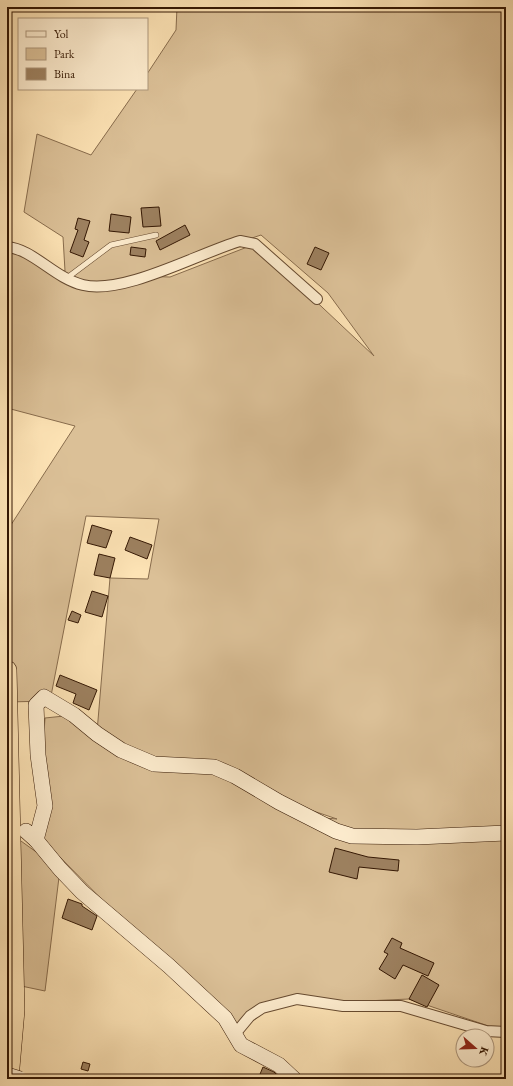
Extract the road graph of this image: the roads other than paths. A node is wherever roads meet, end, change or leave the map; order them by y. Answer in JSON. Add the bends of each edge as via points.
{"nodes":[{"id":1,"x":156,"y":235,"type":"dead end"},
{"id":2,"x":9,"y":247,"type":"edge"},
{"id":3,"x":66,"y":279,"type":"junction"},
{"id":4,"x":317,"y":299,"type":"dead end"},
{"id":5,"x":7,"y":670,"type":"edge"},
{"id":6,"x":506,"y":833,"type":"edge"},
{"id":7,"x":506,"y":1032,"type":"edge"},
{"id":8,"x":235,"y":1034,"type":"junction"},
{"id":9,"x":7,"y":1075,"type":"edge"},
{"id":10,"x":8,"y":1079,"type":"edge"},
{"id":11,"x":20,"y":1079,"type":"edge"},
{"id":12,"x":294,"y":1079,"type":"edge"}],
"edges":[{"from":1,"to":3,"type":"lane","via":[[111,244]]},
{"from":2,"to":3,"type":"street","via":[[24,252]]},
{"from":3,"to":4,"type":"street","via":[[83,285],[102,286],[127,282],[240,241],[255,244]]},
{"from":5,"to":10,"type":"highway","via":[[15,1010]]},
{"from":6,"to":8,"type":"street","via":[[418,837],[352,836],[336,831],[214,767],[154,764],[121,750],[74,715],[44,698],[36,705],[38,754],[45,806],[31,835],[82,892],[169,966],[225,1018]]},
{"from":7,"to":8,"type":"street","via":[[486,1031],[401,1006],[343,1006],[297,999],[262,1008],[250,1016]]},
{"from":8,"to":12,"type":"street","via":[[241,1045],[278,1066]]},
{"from":9,"to":11,"type":"street","bridge":true}]}
